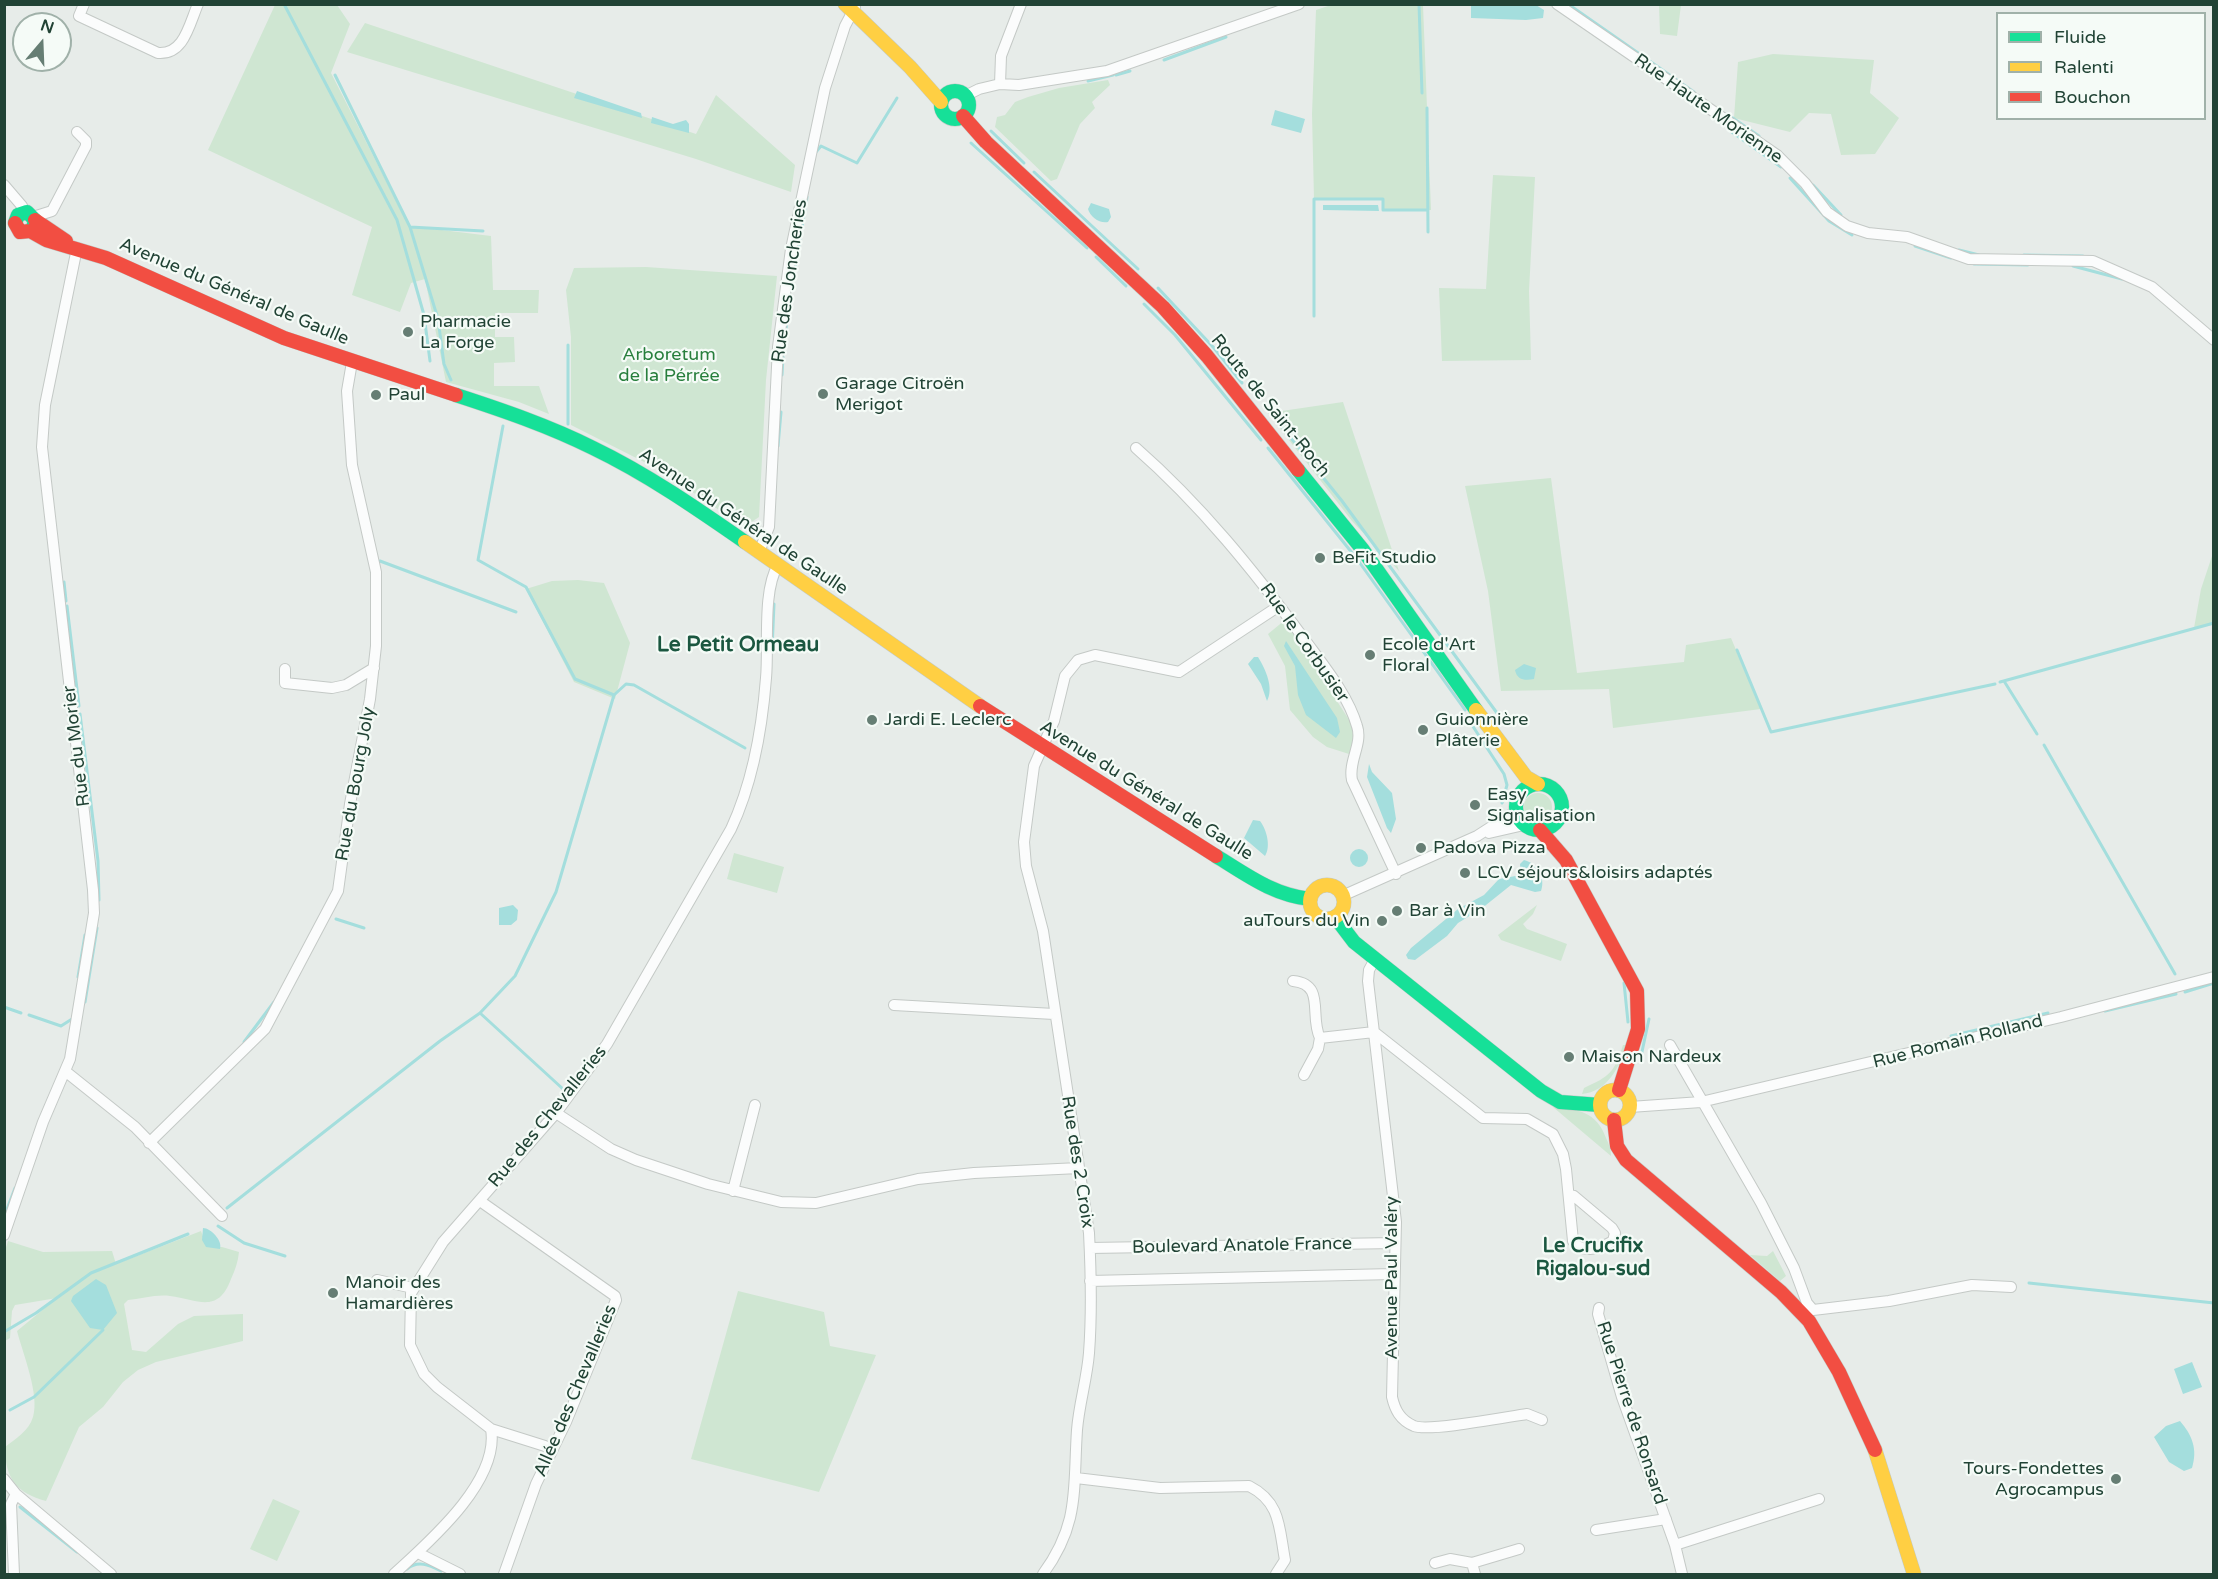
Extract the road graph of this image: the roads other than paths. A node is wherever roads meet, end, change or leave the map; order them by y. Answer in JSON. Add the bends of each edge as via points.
{"nodes":[{"id":1,"x":84,"y":4,"type":"edge"},
{"id":2,"x":198,"y":4,"type":"edge"},
{"id":3,"x":1021,"y":4,"type":"edge"},
{"id":4,"x":1299,"y":4,"type":"edge"},
{"id":5,"x":1557,"y":4,"type":"edge"},
{"id":6,"x":851,"y":9,"type":"edge"},
{"id":7,"x":1000,"y":84,"type":"junction"},
{"id":8,"x":965,"y":96,"type":"junction"},
{"id":9,"x":944,"y":97,"type":"junction"},
{"id":10,"x":963,"y":116,"type":"junction"},
{"id":11,"x":77,"y":132,"type":"dead end"},
{"id":12,"x":4,"y":184,"type":"edge"},
{"id":13,"x":24,"y":221,"type":"edge"},
{"id":14,"x":77,"y":248,"type":"junction"},
{"id":15,"x":2214,"y":340,"type":"edge"},
{"id":16,"x":352,"y":362,"type":"junction"},
{"id":17,"x":1136,"y":448,"type":"dead end"},
{"id":18,"x":759,"y":552,"type":"junction"},
{"id":19,"x":778,"y":565,"type":"junction"},
{"id":20,"x":1279,"y":606,"type":"junction"},
{"id":21,"x":374,"y":668,"type":"junction"},
{"id":22,"x":285,"y":669,"type":"dead end"},
{"id":23,"x":1041,"y":747,"type":"junction"},
{"id":24,"x":1508,"y":754,"type":"junction"},
{"id":25,"x":1538,"y":784,"type":"junction"},
{"id":26,"x":1521,"y":792,"type":"junction"},
{"id":27,"x":1516,"y":812,"type":"junction"},
{"id":28,"x":1559,"y":818,"type":"junction"},
{"id":29,"x":1524,"y":825,"type":"junction"},
{"id":30,"x":1540,"y":830,"type":"junction"},
{"id":31,"x":1477,"y":836,"type":"junction"},
{"id":32,"x":1566,"y":860,"type":"junction"},
{"id":33,"x":1396,"y":874,"type":"junction"},
{"id":34,"x":1342,"y":896,"type":"junction"},
{"id":35,"x":1310,"y":899,"type":"junction"},
{"id":36,"x":1335,"y":917,"type":"junction"},
{"id":37,"x":1375,"y":959,"type":"junction"},
{"id":38,"x":2214,"y":977,"type":"edge"},
{"id":39,"x":1293,"y":981,"type":"dead end"},
{"id":40,"x":894,"y":1005,"type":"dead end"},
{"id":41,"x":1054,"y":1014,"type":"junction"},
{"id":42,"x":1374,"y":1032,"type":"junction"},
{"id":43,"x":1320,"y":1038,"type":"junction"},
{"id":44,"x":1670,"y":1045,"type":"dead end"},
{"id":45,"x":65,"y":1071,"type":"junction"},
{"id":46,"x":1304,"y":1075,"type":"dead end"},
{"id":47,"x":1619,"y":1090,"type":"junction"},
{"id":48,"x":1701,"y":1102,"type":"junction"},
{"id":49,"x":755,"y":1105,"type":"dead end"},
{"id":50,"x":1600,"y":1105,"type":"junction"},
{"id":51,"x":1630,"y":1107,"type":"junction"},
{"id":52,"x":556,"y":1113,"type":"junction"},
{"id":53,"x":1614,"y":1120,"type":"junction"},
{"id":54,"x":149,"y":1143,"type":"junction"},
{"id":55,"x":1078,"y":1168,"type":"junction"},
{"id":56,"x":734,"y":1191,"type":"junction"},
{"id":57,"x":1569,"y":1195,"type":"junction"},
{"id":58,"x":480,"y":1201,"type":"junction"},
{"id":59,"x":222,"y":1216,"type":"dead end"},
{"id":60,"x":4,"y":1236,"type":"edge"},
{"id":61,"x":1395,"y":1243,"type":"junction"},
{"id":62,"x":1090,"y":1248,"type":"junction"},
{"id":63,"x":1393,"y":1274,"type":"junction"},
{"id":64,"x":377,"y":1280,"type":"dead end"},
{"id":65,"x":1090,"y":1281,"type":"junction"},
{"id":66,"x":2011,"y":1287,"type":"dead end"},
{"id":67,"x":413,"y":1288,"type":"junction"},
{"id":68,"x":1599,"y":1308,"type":"dead end"},
{"id":69,"x":1542,"y":1420,"type":"dead end"},
{"id":70,"x":491,"y":1429,"type":"junction"},
{"id":71,"x":545,"y":1446,"type":"dead end"},
{"id":72,"x":1076,"y":1478,"type":"junction"},
{"id":73,"x":4,"y":1479,"type":"edge"},
{"id":74,"x":1819,"y":1499,"type":"dead end"},
{"id":75,"x":10,"y":1504,"type":"edge"},
{"id":76,"x":1666,"y":1519,"type":"junction"},
{"id":77,"x":1596,"y":1530,"type":"dead end"},
{"id":78,"x":1675,"y":1545,"type":"junction"},
{"id":79,"x":1519,"y":1549,"type":"dead end"},
{"id":80,"x":417,"y":1553,"type":"junction"},
{"id":81,"x":1435,"y":1563,"type":"dead end"},
{"id":82,"x":1472,"y":1563,"type":"junction"},
{"id":83,"x":14,"y":1575,"type":"edge"},
{"id":84,"x":111,"y":1575,"type":"edge"},
{"id":85,"x":394,"y":1575,"type":"edge"},
{"id":86,"x":460,"y":1575,"type":"edge"},
{"id":87,"x":504,"y":1575,"type":"edge"},
{"id":88,"x":1043,"y":1575,"type":"edge"},
{"id":89,"x":1275,"y":1575,"type":"edge"},
{"id":90,"x":1475,"y":1575,"type":"edge"},
{"id":91,"x":1682,"y":1575,"type":"edge"},
{"id":92,"x":1914,"y":1575,"type":"edge"}],
"edges":[{"from":1,"to":2,"type":"street","via":[[79,16],[158,53],[168,54],[176,51]]},
{"from":3,"to":7,"type":"street","via":[[1001,56]]},
{"from":4,"to":7,"type":"street","via":[[1107,71],[1019,85]]},
{"from":5,"to":15,"type":"street","name":"Rue Haute Morienne","via":[[1777,155],[1827,212],[1847,226],[1868,233],[1907,237],[1969,259],[2093,261],[2152,287]]},
{"from":6,"to":9,"type":"street"},
{"from":6,"to":18,"type":"street","name":"Rue des Joncheries","via":[[825,88],[791,249],[778,347],[769,526]]},
{"from":7,"to":8,"type":"street"},
{"from":8,"to":9,"type":"street","via":[[957,91]]},
{"from":8,"to":10,"type":"street","via":[[969,104]]},
{"from":9,"to":10,"type":"street","via":[[942,111],[949,118]]},
{"from":10,"to":24,"type":"street","name":"Route de Saint-Roch","via":[[1163,307],[1208,356],[1363,550]]},
{"from":11,"to":13,"type":"street","via":[[87,146],[52,211]]},
{"from":12,"to":13,"type":"street","via":[[22,206]]},
{"from":13,"to":14,"type":"street","name":"Avenue du Général de Gaulle","via":[[46,240]]},
{"from":14,"to":16,"type":"street","name":"Avenue du Général de Gaulle","via":[[136,270],[284,338]]},
{"from":14,"to":45,"type":"street","name":"Rue du Morier","via":[[42,428],[43,466],[94,913]]},
{"from":16,"to":18,"type":"street","name":"Avenue du Général de Gaulle","via":[[511,413],[592,447],[668,489]]},
{"from":16,"to":21,"type":"street","name":"Rue du Bourg Joly","via":[[347,391],[352,465],[376,572]]},
{"from":17,"to":20,"type":"street","name":"Rue le Corbusier","via":[[1232,545]]},
{"from":18,"to":19,"type":"street","name":"Avenue du Général de Gaulle"},
{"from":19,"to":23,"type":"street","name":"Avenue du Général de Gaulle"},
{"from":19,"to":52,"type":"street","name":"Rue des Chevalleries","via":[[771,584],[766,679],[756,751],[737,816],[607,1044]]},
{"from":20,"to":23,"type":"street","name":"Rue des 2 Croix","via":[[1179,672],[1095,655],[1078,660],[1065,676],[1054,721]]},
{"from":20,"to":33,"type":"street","name":"Rue le Corbusier","via":[[1322,663],[1353,716],[1359,736],[1352,780]]},
{"from":21,"to":22,"type":"street","via":[[346,685],[332,688],[285,683]]},
{"from":21,"to":54,"type":"street","name":"Rue du Bourg Joly","via":[[335,898],[265,1029]]},
{"from":23,"to":35,"type":"street","name":"Avenue du Général de Gaulle","via":[[1270,890]]},
{"from":23,"to":41,"type":"street","name":"Rue des 2 Croix","via":[[1034,766],[1024,842],[1026,866],[1043,931]]},
{"from":24,"to":25,"type":"street","name":"Route de Saint-Roch","via":[[1526,777]]},
{"from":24,"to":26,"type":"street","name":"Route de Saint-Roch"},
{"from":25,"to":26,"type":"street"},
{"from":25,"to":28,"type":"street","via":[[1558,795]]},
{"from":26,"to":27,"type":"street"},
{"from":27,"to":29,"type":"street"},
{"from":27,"to":31,"type":"street"},
{"from":28,"to":30,"type":"street","via":[[1551,827]]},
{"from":28,"to":32,"type":"street"},
{"from":29,"to":30,"type":"street"},
{"from":29,"to":31,"type":"street"},
{"from":30,"to":32,"type":"street"},
{"from":31,"to":33,"type":"street"},
{"from":32,"to":47,"type":"street","via":[[1637,991],[1635,1040]]},
{"from":33,"to":34,"type":"street"},
{"from":34,"to":35,"type":"street","via":[[1327,885],[1318,888]]},
{"from":34,"to":36,"type":"street","via":[[1342,910]]},
{"from":35,"to":36,"type":"street","via":[[1319,918]]},
{"from":36,"to":37,"type":"street","via":[[1340,927]]},
{"from":37,"to":42,"type":"street","name":"Avenue Paul Valéry","via":[[1368,975]]},
{"from":37,"to":50,"type":"street","via":[[1549,1097],[1575,1105]]},
{"from":38,"to":48,"type":"street","name":"Rue Romain Rolland"},
{"from":39,"to":43,"type":"street","via":[[1305,983],[1311,989]]},
{"from":40,"to":41,"type":"street"},
{"from":41,"to":55,"type":"street","name":"Rue des 2 Croix"},
{"from":42,"to":43,"type":"street"},
{"from":42,"to":57,"type":"street","via":[[1483,1118],[1527,1119],[1553,1134],[1563,1154]]},
{"from":42,"to":61,"type":"street","name":"Avenue Paul Valéry","via":[[1396,1222]]},
{"from":43,"to":46,"type":"street"},
{"from":44,"to":48,"type":"street"},
{"from":45,"to":54,"type":"street","via":[[135,1127]]},
{"from":45,"to":60,"type":"street","name":"Rue du Morier"},
{"from":47,"to":50,"type":"street","via":[[1606,1093]]},
{"from":47,"to":51,"type":"street","via":[[1627,1095]]},
{"from":48,"to":51,"type":"street","name":"Rue Romain Rolland"},
{"from":48,"to":66,"type":"street","via":[[1761,1203],[1813,1310],[1972,1285]]},
{"from":49,"to":56,"type":"street"},
{"from":50,"to":53,"type":"street","via":[[1606,1117]]},
{"from":51,"to":53,"type":"street","via":[[1623,1118]]},
{"from":52,"to":56,"type":"street","via":[[636,1160]]},
{"from":52,"to":58,"type":"street","name":"Rue des Chevalleries"},
{"from":53,"to":92,"type":"street","via":[[1614,1135],[1626,1160],[1781,1292],[1809,1321],[1839,1372],[1879,1458]]},
{"from":54,"to":59,"type":"street"},
{"from":55,"to":56,"type":"street","via":[[918,1179],[816,1203],[781,1202]]},
{"from":55,"to":62,"type":"street","name":"Rue des 2 Croix"},
{"from":57,"to":57,"type":"street","via":[[1576,1246],[1586,1250],[1613,1241],[1612,1228]]},
{"from":58,"to":67,"type":"street","name":"Rue des Chevalleries","via":[[443,1242]]},
{"from":58,"to":87,"type":"street","name":"Allée des Chevalleries","via":[[616,1300],[536,1484]]},
{"from":61,"to":62,"type":"street","name":"Boulevard Anatole France"},
{"from":61,"to":63,"type":"street","name":"Avenue Paul Valéry"},
{"from":62,"to":65,"type":"street","name":"Rue des 2 Croix"},
{"from":63,"to":65,"type":"street","name":"Boulevard Anatole France"},
{"from":63,"to":69,"type":"street","name":"Avenue Paul Valéry","via":[[1392,1397],[1400,1416],[1415,1427],[1527,1414]]},
{"from":64,"to":67,"type":"street"},
{"from":65,"to":72,"type":"street","name":"Rue des 2 Croix","via":[[1089,1353],[1077,1430]]},
{"from":67,"to":70,"type":"street","name":"Rue des Chevalleries","via":[[409,1304],[410,1345],[424,1374]]},
{"from":68,"to":76,"type":"street","name":"Rue Pierre de Ronsard","via":[[1622,1397]]},
{"from":70,"to":71,"type":"street","name":"Rue des Chevalleries"},
{"from":70,"to":80,"type":"street","via":[[493,1439],[477,1483],[455,1514]]},
{"from":72,"to":88,"type":"street","name":"Rue des 2 Croix","via":[[1067,1532]]},
{"from":72,"to":89,"type":"street","via":[[1160,1488],[1249,1486],[1260,1491],[1274,1507],[1285,1560]]},
{"from":73,"to":75,"type":"street"},
{"from":74,"to":78,"type":"street"},
{"from":75,"to":83,"type":"street"},
{"from":75,"to":84,"type":"street"},
{"from":76,"to":77,"type":"street","name":"Rue Pierre de Ronsard"},
{"from":76,"to":78,"type":"street","name":"Rue Pierre de Ronsard"},
{"from":78,"to":91,"type":"street","name":"Rue Pierre de Ronsard"},
{"from":79,"to":82,"type":"street"},
{"from":80,"to":85,"type":"street"},
{"from":80,"to":86,"type":"street"},
{"from":81,"to":82,"type":"street","via":[[1449,1559]]},
{"from":82,"to":90,"type":"street"}]}
